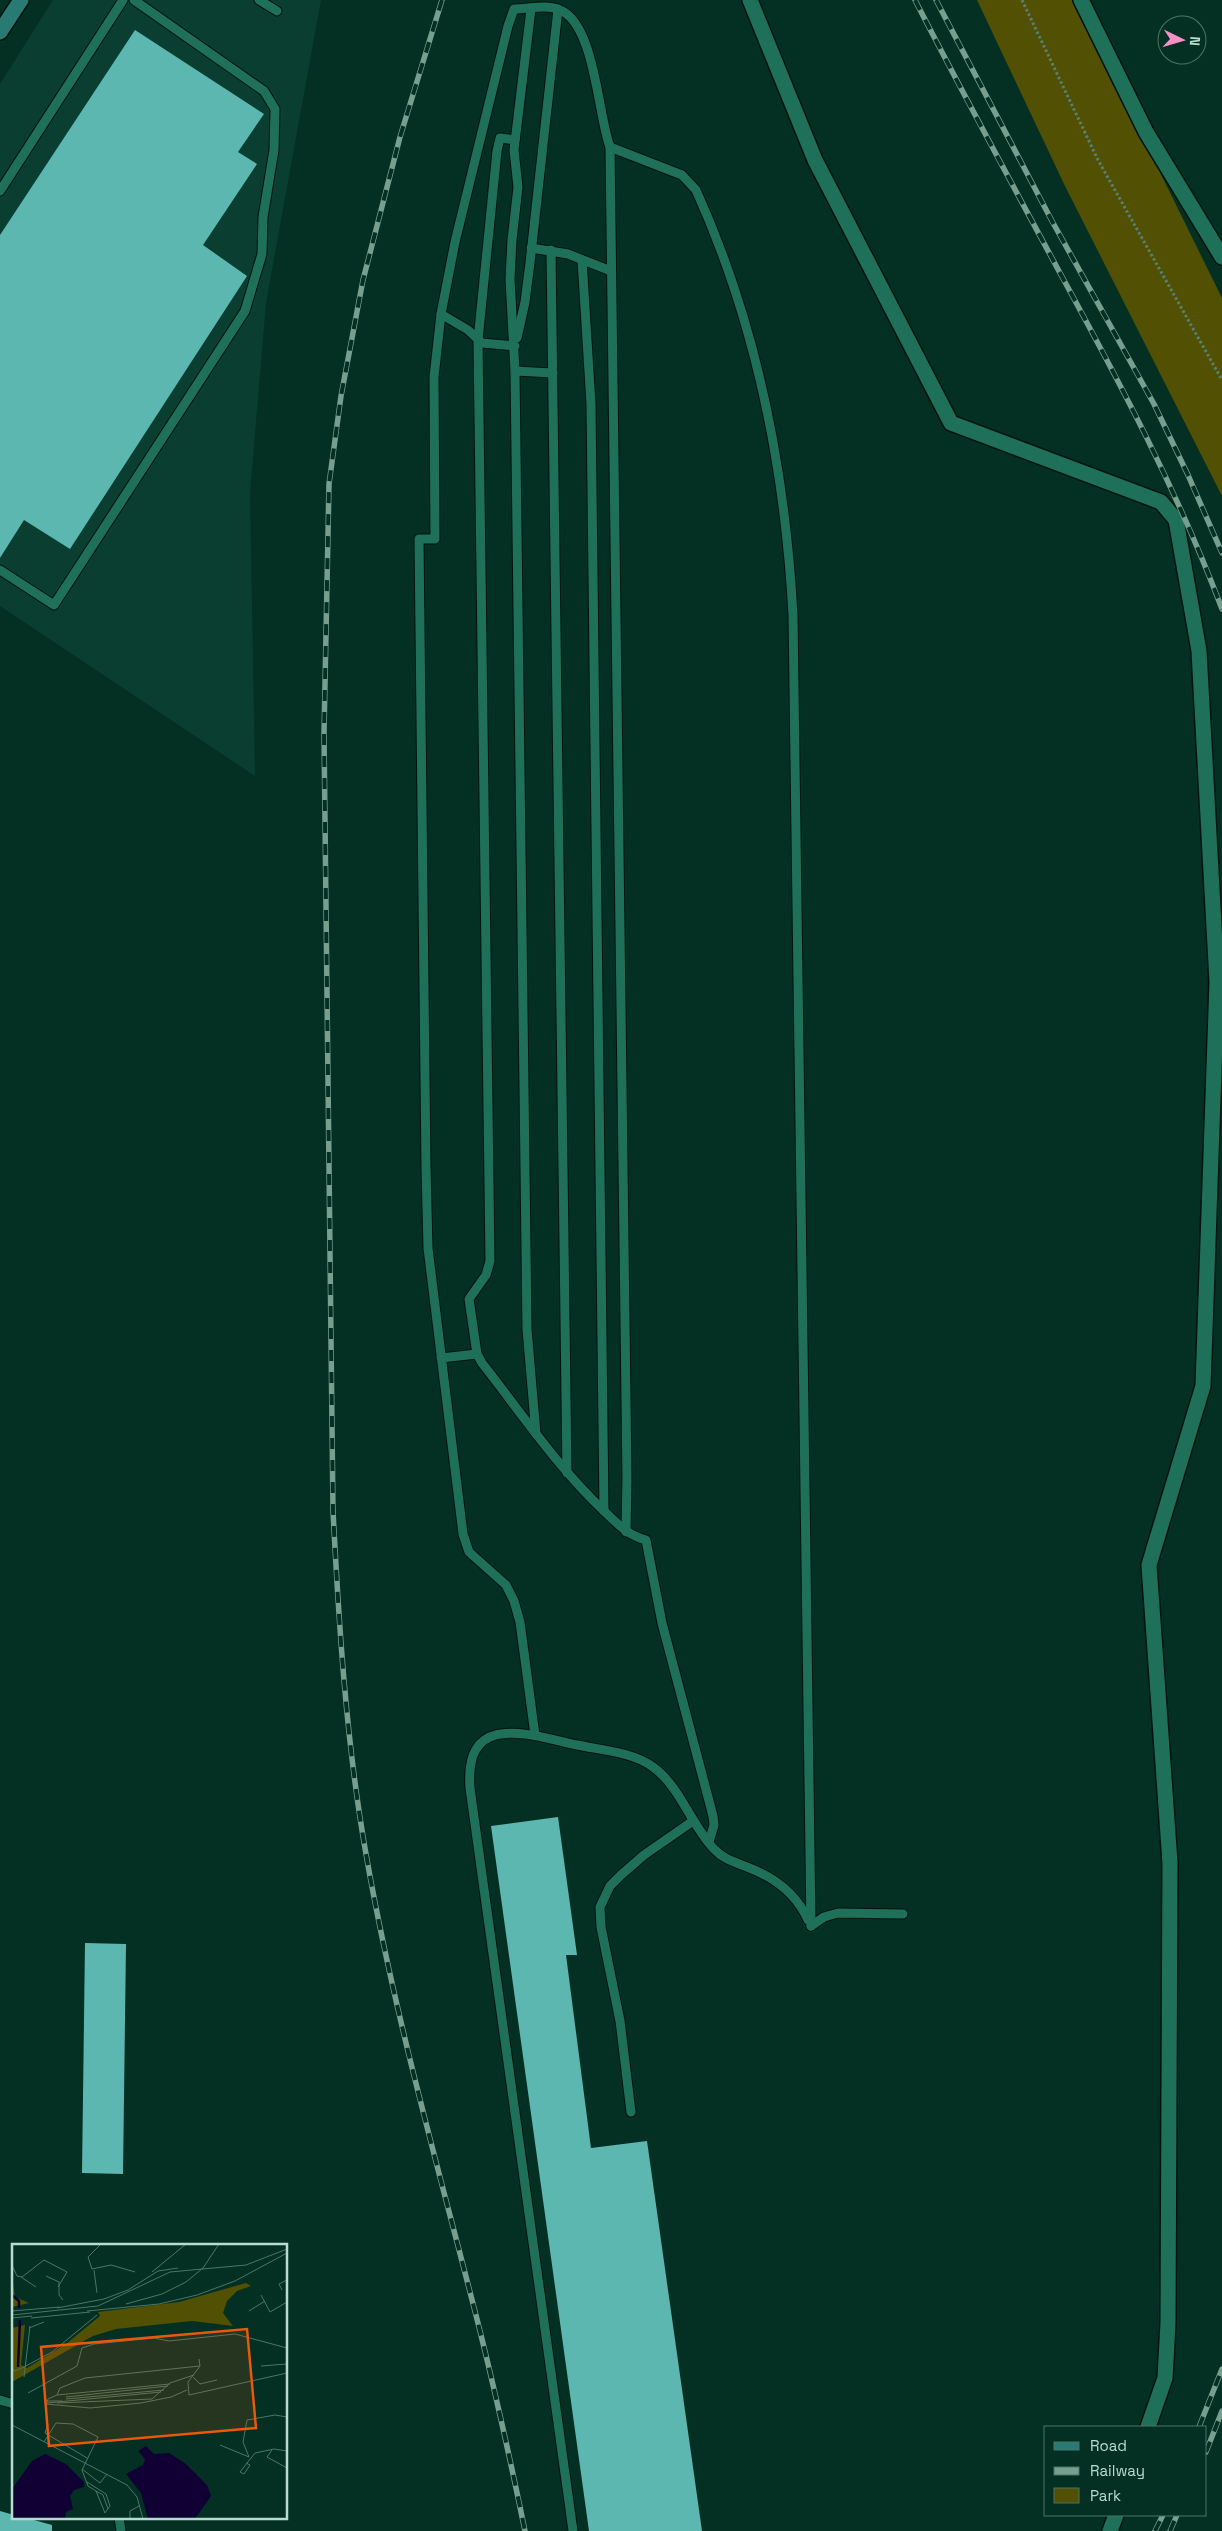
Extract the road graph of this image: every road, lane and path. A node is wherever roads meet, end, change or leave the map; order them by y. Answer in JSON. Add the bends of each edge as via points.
{"nodes":[{"id":1,"x":21,"y":0,"type":"edge"},
{"id":2,"x":123,"y":0,"type":"edge"},
{"id":3,"x":134,"y":0,"type":"edge"},
{"id":4,"x":258,"y":0,"type":"edge"},
{"id":5,"x":750,"y":0,"type":"edge"},
{"id":6,"x":1022,"y":0,"type":"edge"},
{"id":7,"x":1081,"y":0,"type":"edge"},
{"id":8,"x":531,"y":9,"type":"junction"},
{"id":9,"x":558,"y":9,"type":"junction"},
{"id":10,"x":277,"y":12,"type":"dead end"},
{"id":11,"x":0,"y":32,"type":"edge"},
{"id":12,"x":515,"y":140,"type":"junction"},
{"id":13,"x":610,"y":147,"type":"junction"},
{"id":14,"x":0,"y":191,"type":"edge"},
{"id":15,"x":531,"y":248,"type":"junction"},
{"id":16,"x":552,"y":250,"type":"junction"},
{"id":17,"x":1222,"y":257,"type":"edge"},
{"id":18,"x":582,"y":260,"type":"junction"},
{"id":19,"x":612,"y":271,"type":"junction"},
{"id":20,"x":441,"y":314,"type":"junction"},
{"id":21,"x":478,"y":340,"type":"junction"},
{"id":22,"x":515,"y":346,"type":"junction"},
{"id":23,"x":515,"y":371,"type":"junction"},
{"id":24,"x":553,"y":373,"type":"junction"},
{"id":25,"x":1222,"y":380,"type":"edge"},
{"id":26,"x":0,"y":570,"type":"edge"},
{"id":27,"x":477,"y":1354,"type":"junction"},
{"id":28,"x":441,"y":1358,"type":"junction"},
{"id":29,"x":537,"y":1437,"type":"junction"},
{"id":30,"x":567,"y":1473,"type":"junction"},
{"id":31,"x":604,"y":1511,"type":"junction"},
{"id":32,"x":626,"y":1532,"type":"junction"},
{"id":33,"x":535,"y":1735,"type":"junction"},
{"id":34,"x":693,"y":1820,"type":"junction"},
{"id":35,"x":709,"y":1842,"type":"junction"},
{"id":36,"x":903,"y":1914,"type":"dead end"},
{"id":37,"x":811,"y":1926,"type":"junction"},
{"id":38,"x":632,"y":2112,"type":"dead end"},
{"id":39,"x":1148,"y":2426,"type":"edge"},
{"id":40,"x":1116,"y":2516,"type":"edge"},
{"id":41,"x":119,"y":2518,"type":"edge"},
{"id":42,"x":121,"y":2531,"type":"edge"},
{"id":43,"x":574,"y":2531,"type":"edge"},
{"id":44,"x":1110,"y":2531,"type":"edge"}],
"edges":[{"from":1,"to":11,"type":"main road"},
{"from":2,"to":14,"type":"lane"},
{"from":3,"to":26,"type":"lane","via":[[264,92],[275,109],[274,150],[263,217],[262,254],[245,311],[54,606]]},
{"from":4,"to":10,"type":"lane"},
{"from":5,"to":39,"type":"street","via":[[815,160],[951,423],[1161,502],[1176,520],[1199,651],[1217,982],[1203,1386],[1149,1565],[1170,1872],[1168,2323],[1165,2378]]},
{"from":6,"to":25,"type":"path","via":[[1098,160]]},
{"from":7,"to":17,"type":"street","via":[[1146,132]]},
{"from":8,"to":9,"type":"lane"},
{"from":8,"to":12,"type":"lane"},
{"from":8,"to":20,"type":"lane","via":[[514,9],[508,26]]},
{"from":9,"to":13,"type":"lane","via":[[580,31],[589,53]]},
{"from":9,"to":15,"type":"lane"},
{"from":12,"to":21,"type":"lane","via":[[500,138],[497,151]]},
{"from":12,"to":22,"type":"lane","via":[[518,187],[510,278]]},
{"from":13,"to":19,"type":"lane"},
{"from":13,"to":37,"type":"lane","via":[[682,175],[696,190],[752,342],[769,413],[785,512],[793,615]]},
{"from":15,"to":16,"type":"lane"},
{"from":15,"to":22,"type":"lane","via":[[525,302]]},
{"from":16,"to":18,"type":"lane"},
{"from":16,"to":24,"type":"lane"},
{"from":18,"to":19,"type":"lane"},
{"from":18,"to":31,"type":"lane","via":[[591,404]]},
{"from":19,"to":32,"type":"lane"},
{"from":20,"to":21,"type":"lane"},
{"from":20,"to":28,"type":"lane","via":[[434,377],[435,539],[419,539],[426,1210]]},
{"from":21,"to":22,"type":"lane","via":[[488,345]]},
{"from":21,"to":27,"type":"lane","via":[[490,1261],[486,1275],[470,1299]]},
{"from":22,"to":23,"type":"lane"},
{"from":23,"to":24,"type":"lane"},
{"from":23,"to":29,"type":"lane","via":[[527,1329]]},
{"from":24,"to":30,"type":"lane"},
{"from":27,"to":28,"type":"lane"},
{"from":27,"to":29,"type":"lane"},
{"from":28,"to":33,"type":"lane","via":[[466,1544],[475,1559],[506,1585],[514,1601],[520,1622]]},
{"from":29,"to":30,"type":"lane"},
{"from":30,"to":31,"type":"lane"},
{"from":31,"to":32,"type":"lane"},
{"from":32,"to":35,"type":"lane","via":[[646,1540],[662,1623],[713,1816]]},
{"from":33,"to":34,"type":"lane","via":[[646,1763],[663,1777]]},
{"from":33,"to":43,"type":"lane","via":[[506,1732],[486,1739],[474,1753],[469,1779]]},
{"from":34,"to":35,"type":"lane"},
{"from":34,"to":38,"type":"lane","via":[[621,1875],[610,1886],[600,1907]]},
{"from":35,"to":37,"type":"lane","via":[[725,1858],[782,1886],[796,1898]]},
{"from":36,"to":37,"type":"lane","via":[[838,1913]]},
{"from":40,"to":44,"type":"street"},
{"from":41,"to":42,"type":"lane"}]}
